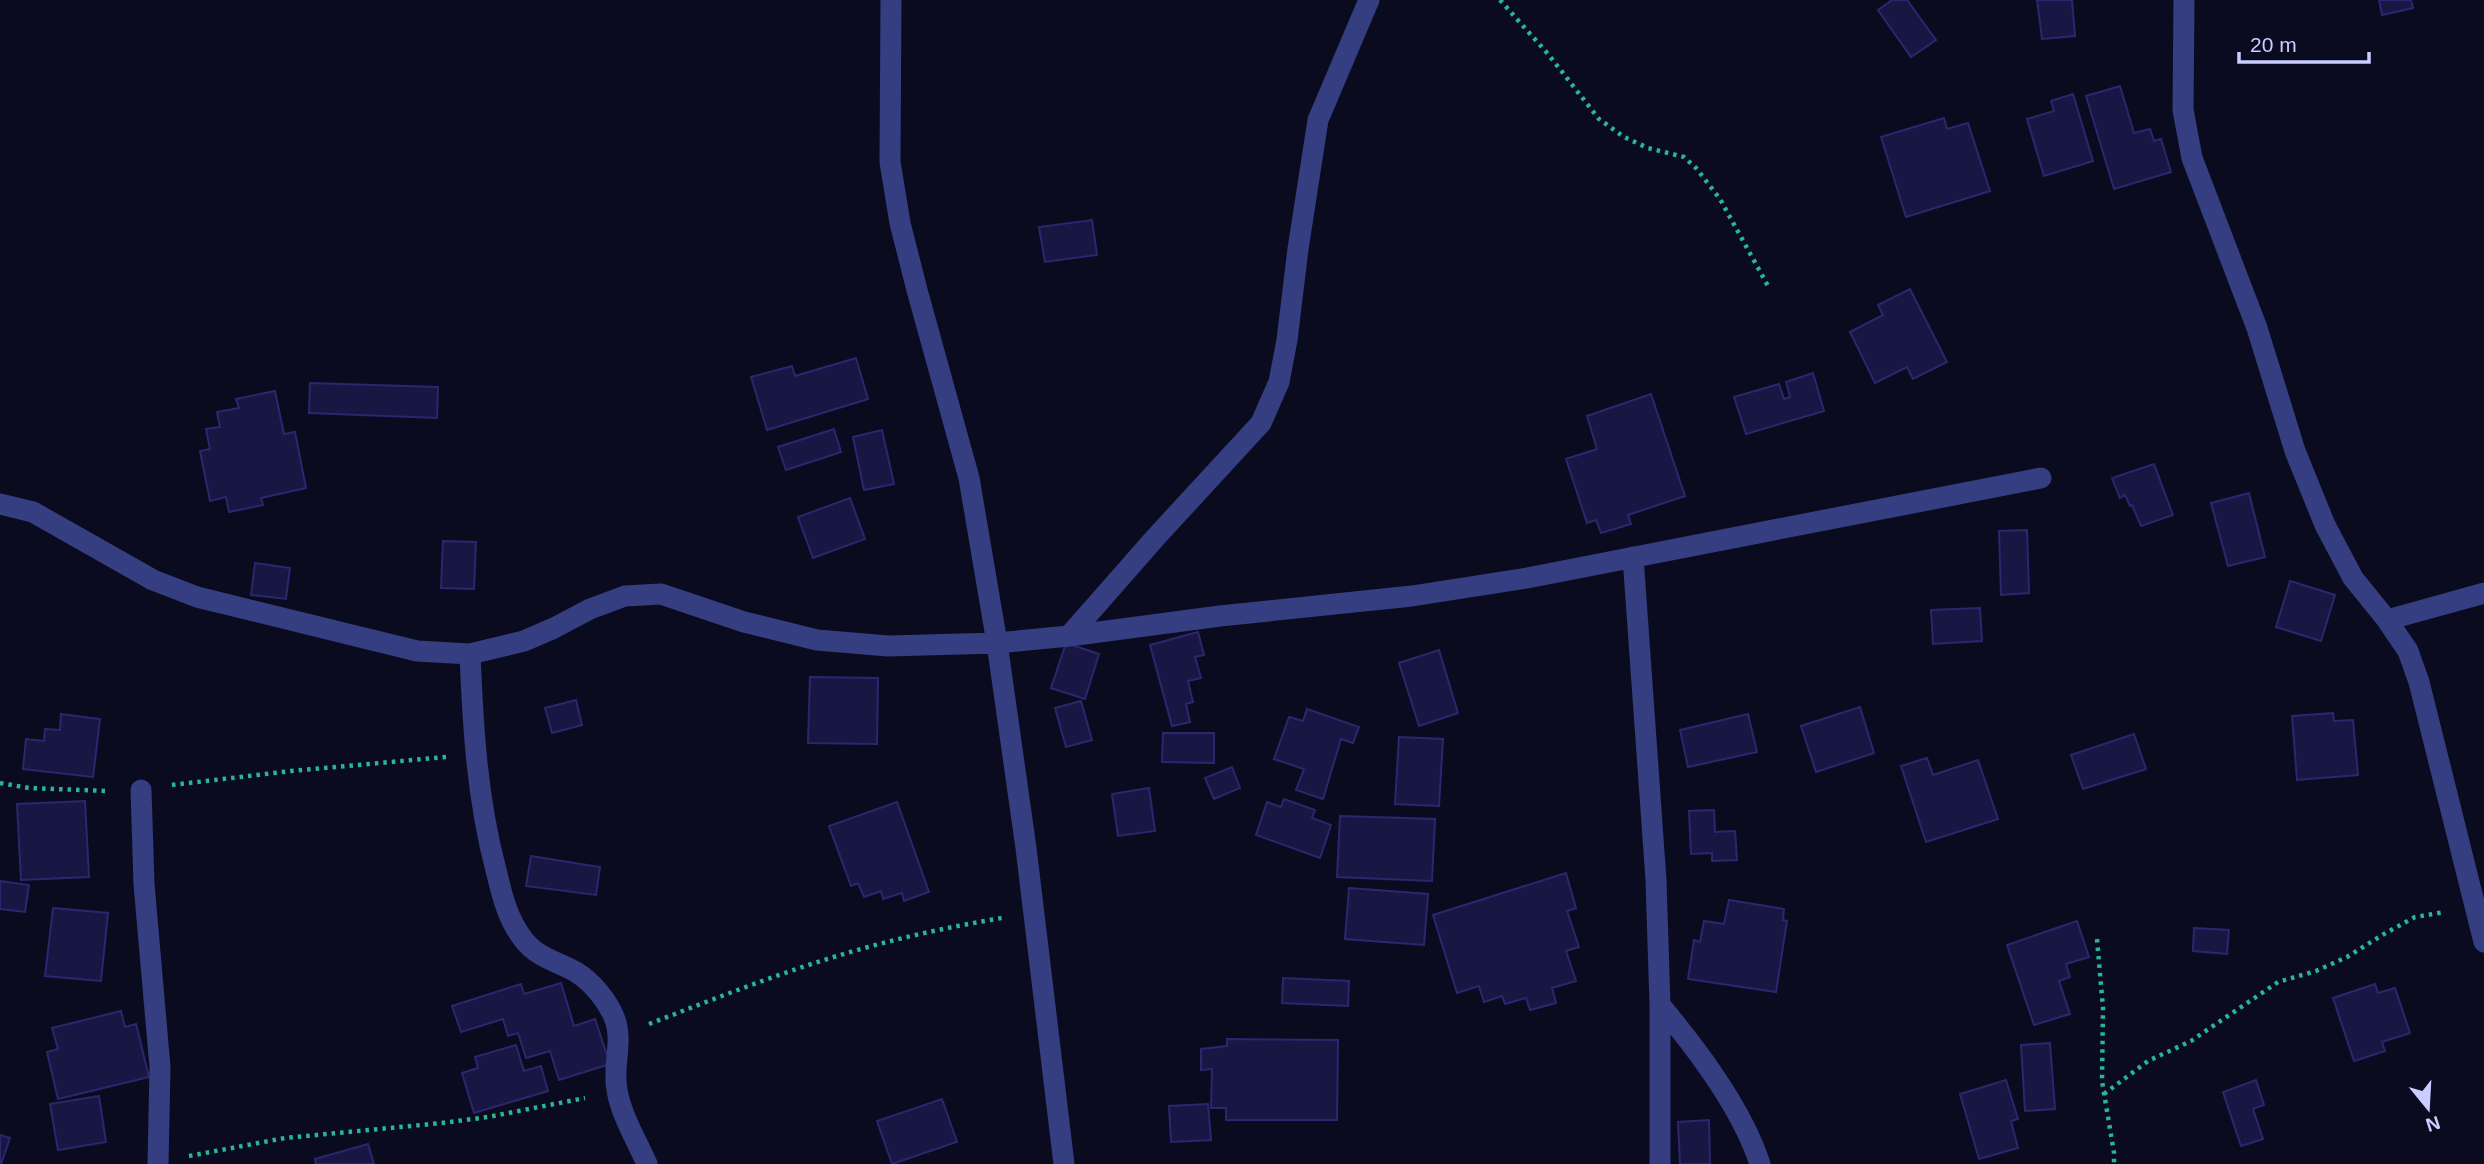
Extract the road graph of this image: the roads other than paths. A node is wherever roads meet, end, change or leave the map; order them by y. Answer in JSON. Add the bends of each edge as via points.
{"nodes":[{"id":1,"x":891,"y":0,"type":"edge"},
{"id":2,"x":1369,"y":0,"type":"edge"},
{"id":3,"x":2184,"y":0,"type":"edge"},
{"id":4,"x":2041,"y":478,"type":"dead end"},
{"id":5,"x":0,"y":503,"type":"edge"},
{"id":6,"x":1633,"y":557,"type":"junction"},
{"id":7,"x":2484,"y":593,"type":"edge"},
{"id":8,"x":2387,"y":620,"type":"junction"},
{"id":9,"x":1069,"y":636,"type":"junction"},
{"id":10,"x":997,"y":643,"type":"junction"},
{"id":11,"x":470,"y":654,"type":"junction"},
{"id":12,"x":141,"y":790,"type":"road end"},
{"id":13,"x":2484,"y":942,"type":"edge"},
{"id":14,"x":1660,"y":1005,"type":"junction"},
{"id":15,"x":158,"y":1163,"type":"edge"},
{"id":16,"x":647,"y":1164,"type":"edge"},
{"id":17,"x":1064,"y":1164,"type":"edge"},
{"id":18,"x":1660,"y":1164,"type":"edge"},
{"id":19,"x":1760,"y":1164,"type":"edge"}],
"edges":[{"from":1,"to":10,"type":"street","via":[[890,162],[900,223],[969,478]]},
{"from":2,"to":9,"type":"street","via":[[1318,120],[1287,340],[1279,382],[1261,423]]},
{"from":3,"to":8,"type":"street","via":[[2183,110],[2192,158],[2325,525],[2354,578]]},
{"from":4,"to":6,"type":"street"},
{"from":5,"to":11,"type":"street","via":[[33,512],[153,580],[197,597],[417,651]]},
{"from":6,"to":9,"type":"street","via":[[1412,596]]},
{"from":6,"to":14,"type":"street","via":[[1656,880]]},
{"from":7,"to":8,"type":"street"},
{"from":8,"to":13,"type":"street","via":[[2408,651],[2419,682]]},
{"from":9,"to":10,"type":"street"},
{"from":10,"to":11,"type":"street","via":[[888,646],[817,640],[661,594],[625,596],[524,641]]},
{"from":10,"to":17,"type":"street"},
{"from":11,"to":16,"type":"street","via":[[474,754],[507,912],[524,940],[544,958],[577,973],[600,993],[614,1017],[619,1036],[617,1092]]},
{"from":12,"to":15,"type":"street","via":[[160,1067]]},
{"from":14,"to":18,"type":"street"},
{"from":14,"to":19,"type":"street","via":[[1729,1100]]}]}
